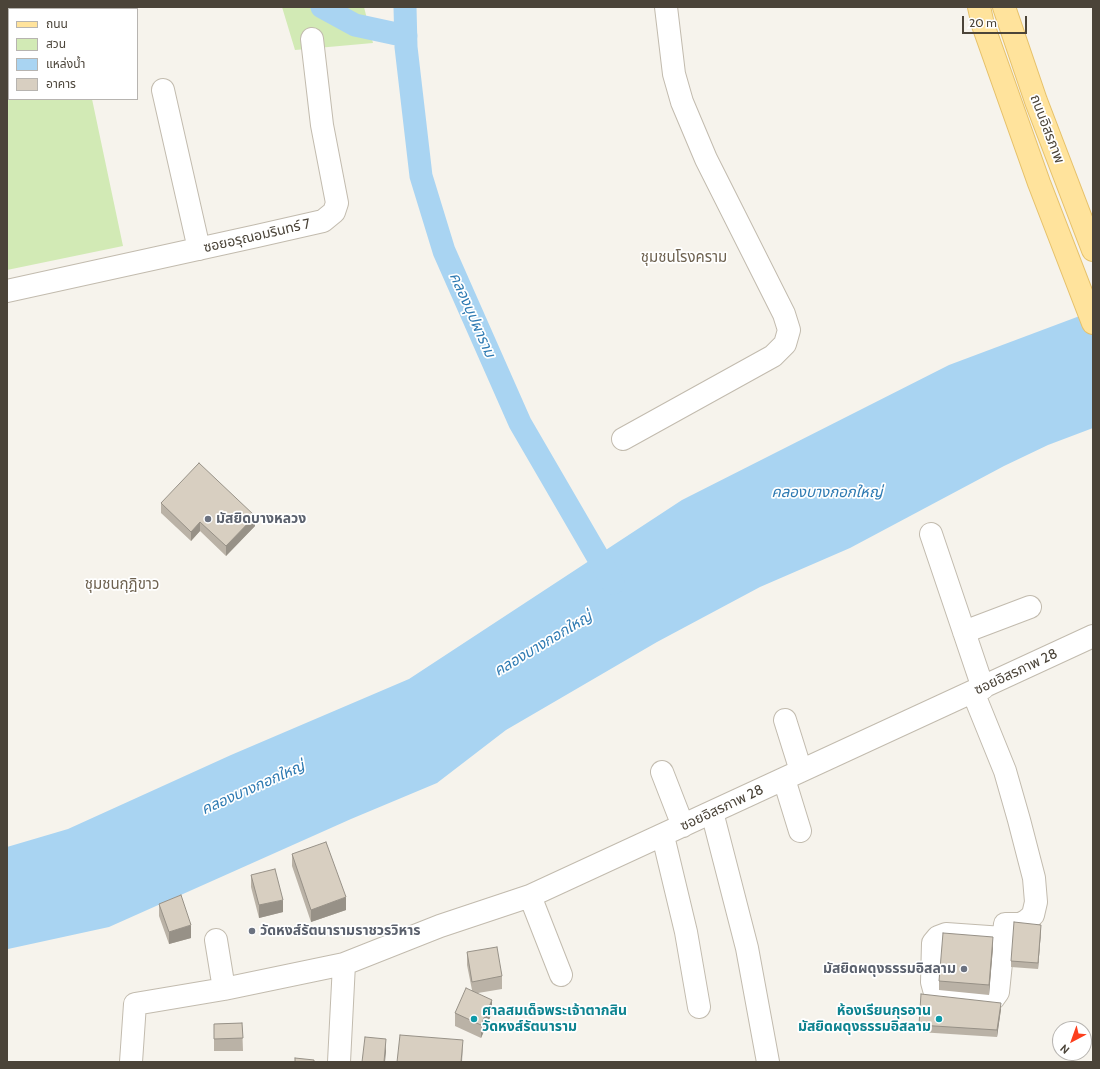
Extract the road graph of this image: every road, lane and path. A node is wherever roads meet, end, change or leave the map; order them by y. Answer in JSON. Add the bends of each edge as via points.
{"nodes":[{"id":1,"x":666,"y":7,"type":"edge"},
{"id":2,"x":979,"y":7,"type":"edge"},
{"id":3,"x":1004,"y":7,"type":"edge"},
{"id":4,"x":312,"y":39,"type":"dead end"},
{"id":5,"x":163,"y":90,"type":"dead end"},
{"id":6,"x":199,"y":249,"type":"junction"},
{"id":7,"x":1093,"y":250,"type":"edge"},
{"id":8,"x":7,"y":290,"type":"edge"},
{"id":9,"x":1093,"y":323,"type":"edge"},
{"id":10,"x":623,"y":439,"type":"dead end"},
{"id":11,"x":931,"y":534,"type":"dead end"},
{"id":12,"x":1030,"y":607,"type":"dead end"},
{"id":13,"x":964,"y":632,"type":"junction"},
{"id":14,"x":1093,"y":636,"type":"edge"},
{"id":15,"x":978,"y":690,"type":"junction"},
{"id":16,"x":784,"y":720,"type":"dead end"},
{"id":17,"x":662,"y":772,"type":"dead end"},
{"id":18,"x":793,"y":775,"type":"junction"},
{"id":19,"x":712,"y":812,"type":"junction"},
{"id":20,"x":683,"y":826,"type":"junction"},
{"id":21,"x":800,"y":831,"type":"dead end"},
{"id":22,"x":662,"y":836,"type":"junction"},
{"id":23,"x":530,"y":896,"type":"junction"},
{"id":24,"x":1003,"y":938,"type":"dead end"},
{"id":25,"x":216,"y":940,"type":"dead end"},
{"id":26,"x":344,"y":964,"type":"junction"},
{"id":27,"x":561,"y":975,"type":"dead end"},
{"id":28,"x":224,"y":989,"type":"junction"},
{"id":29,"x":699,"y":1007,"type":"dead end"},
{"id":30,"x":131,"y":1062,"type":"edge"},
{"id":31,"x":339,"y":1062,"type":"edge"},
{"id":32,"x":768,"y":1062,"type":"edge"}],
"edges":[{"from":1,"to":10,"type":"street","via":[[674,74],[682,102],[706,159],[784,314],[789,330],[785,344],[773,356]]},
{"from":2,"to":9,"type":"main road","via":[[983,26],[1039,183]]},
{"from":3,"to":7,"type":"main road","name":"ถนนอิสรภาพ","via":[[1036,101]]},
{"from":4,"to":6,"type":"street","name":"ซอยอรุณอมรินทร์ 7","via":[[322,125],[336,203],[334,212],[323,220]]},
{"from":5,"to":6,"type":"street"},
{"from":6,"to":8,"type":"street","name":"ซอยอรุณอมรินทร์ 7"},
{"from":11,"to":13,"type":"street"},
{"from":12,"to":13,"type":"street"},
{"from":13,"to":15,"type":"street"},
{"from":14,"to":15,"type":"street","name":"ซอยอิสรภาพ 28"},
{"from":15,"to":18,"type":"street","name":"ซอยอิสรภาพ 28"},
{"from":15,"to":24,"type":"street","via":[[1005,771],[1034,878],[1036,902],[1033,915],[1020,924],[1005,924]]},
{"from":16,"to":18,"type":"street"},
{"from":17,"to":20,"type":"street"},
{"from":18,"to":19,"type":"street","name":"ซอยอิสรภาพ 28"},
{"from":18,"to":21,"type":"street"},
{"from":19,"to":20,"type":"street","name":"ซอยอิสรภาพ 28"},
{"from":19,"to":32,"type":"street","via":[[747,948]]},
{"from":20,"to":22,"type":"street","name":"ซอยอิสรภาพ 28"},
{"from":22,"to":23,"type":"street","name":"ซอยอิสรภาพ 28"},
{"from":22,"to":29,"type":"street","via":[[686,932]]},
{"from":23,"to":26,"type":"street","name":"ซอยอิสรภาพ 28","via":[[440,926]]},
{"from":23,"to":27,"type":"street"},
{"from":25,"to":28,"type":"street"},
{"from":26,"to":28,"type":"street","name":"ซอยอิสรภาพ 28"},
{"from":26,"to":31,"type":"street"},
{"from":28,"to":30,"type":"street","name":"ซอยอิสรภาพ 28","via":[[134,1004]]}]}
